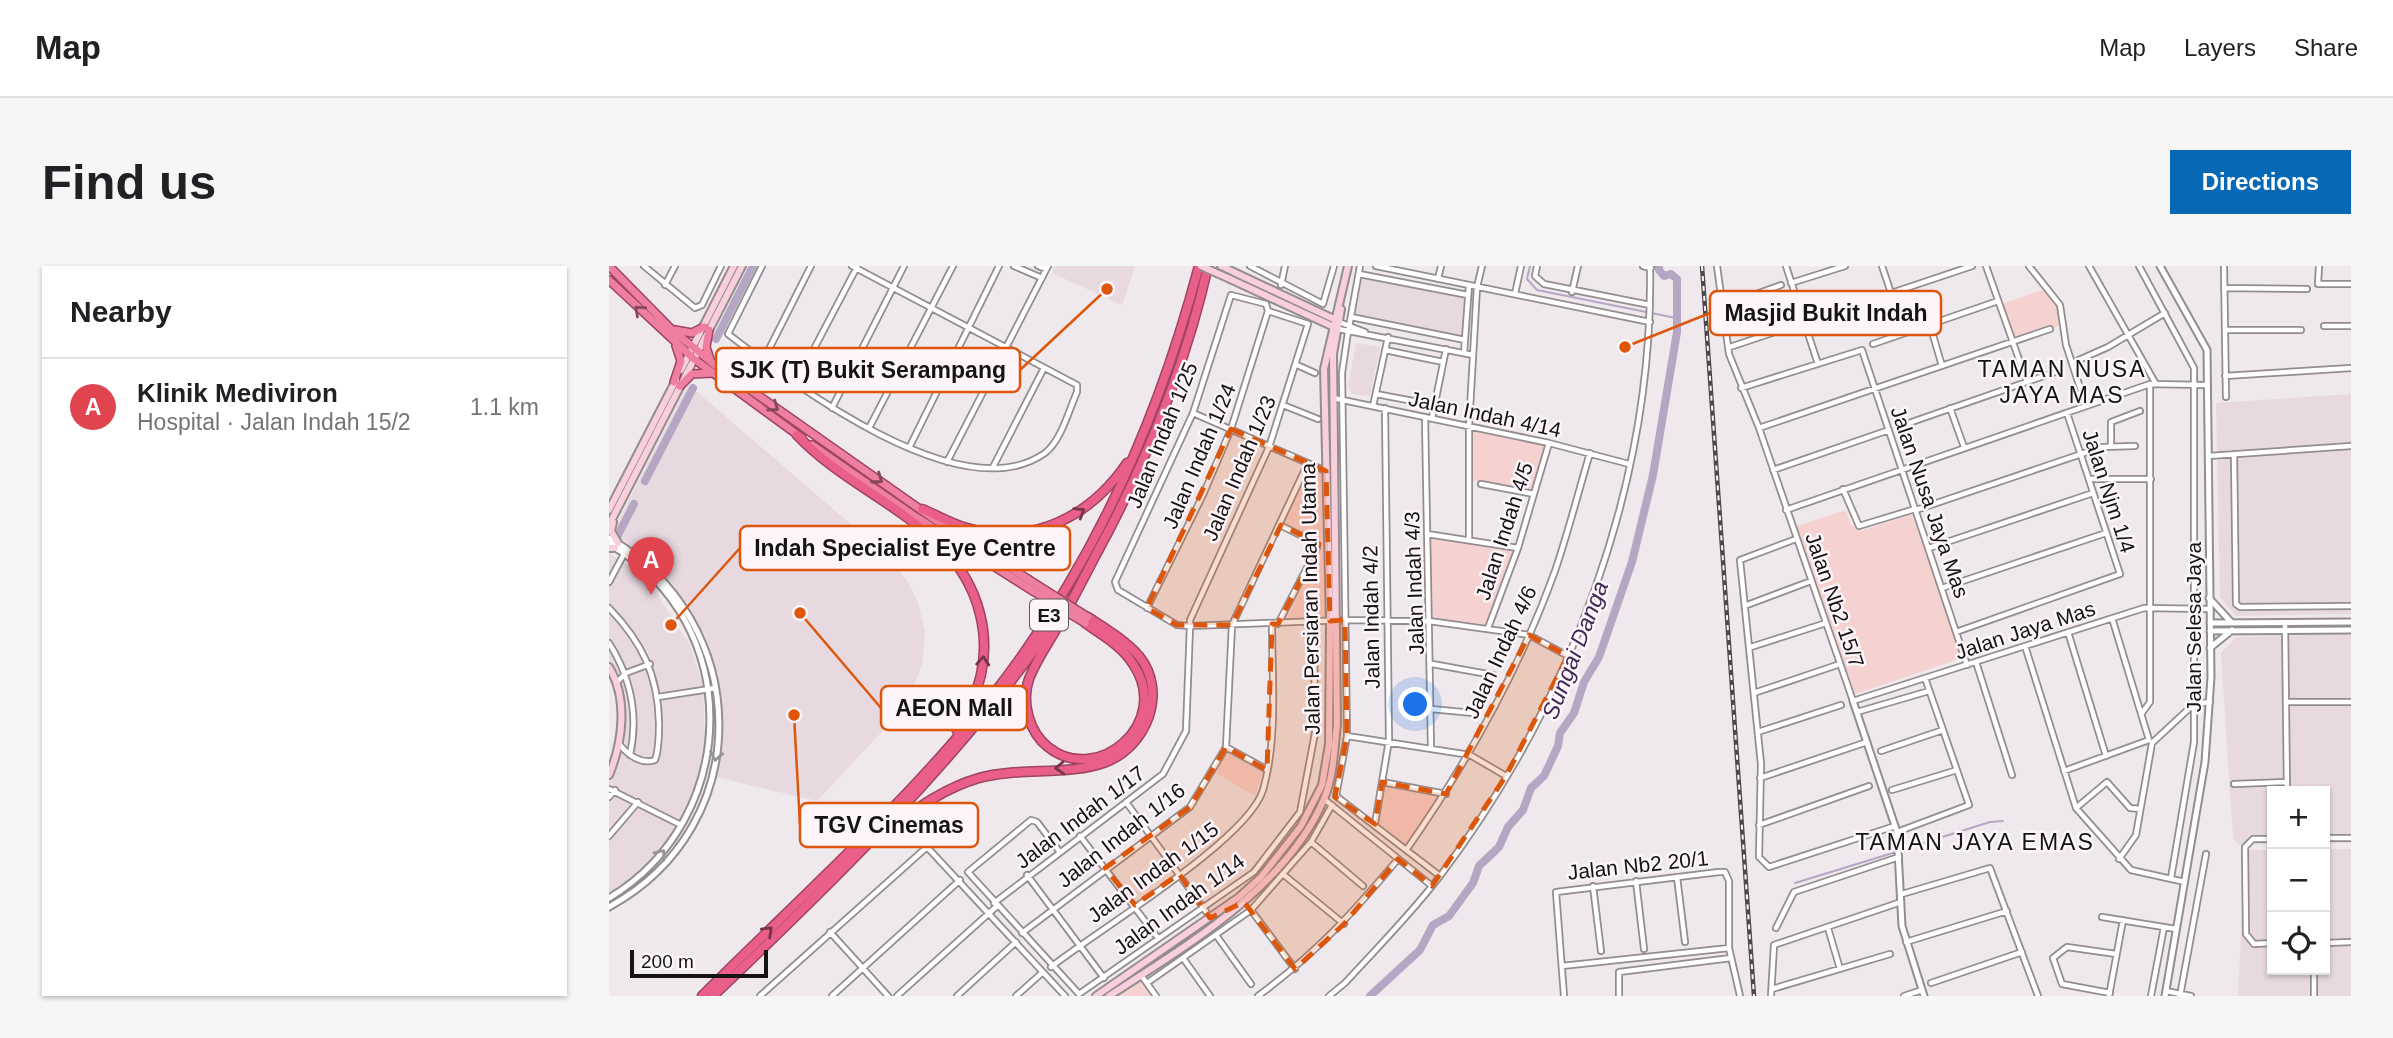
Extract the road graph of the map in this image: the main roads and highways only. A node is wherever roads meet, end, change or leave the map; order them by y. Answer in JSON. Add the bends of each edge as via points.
{"nodes":[{"id":1,"x":609,"y":266,"type":"edge"},
{"id":2,"x":734,"y":266,"type":"edge"},
{"id":3,"x":742,"y":266,"type":"edge"},
{"id":4,"x":1200,"y":266,"type":"edge"},
{"id":5,"x":1208,"y":266,"type":"edge"},
{"id":6,"x":1221,"y":266,"type":"edge"},
{"id":7,"x":1348,"y":266,"type":"edge"},
{"id":8,"x":1232,"y":275,"type":"junction"},
{"id":9,"x":609,"y":280,"type":"edge"},
{"id":10,"x":1336,"y":324,"type":"junction"},
{"id":11,"x":671,"y":328,"type":"junction"},
{"id":12,"x":706,"y":328,"type":"junction"},
{"id":13,"x":670,"y":339,"type":"junction"},
{"id":14,"x":693,"y":353,"type":"junction"},
{"id":15,"x":714,"y":369,"type":"junction"},
{"id":16,"x":677,"y":384,"type":"junction"},
{"id":17,"x":797,"y":435,"type":"junction"},
{"id":18,"x":1138,"y":448,"type":"junction"},
{"id":19,"x":922,"y":509,"type":"junction"},
{"id":20,"x":612,"y":512,"type":"edge"},
{"id":21,"x":609,"y":525,"type":"edge"},
{"id":22,"x":613,"y":546,"type":"edge"},
{"id":23,"x":1035,"y":588,"type":"junction"},
{"id":24,"x":1075,"y":593,"type":"junction"},
{"id":25,"x":1086,"y":620,"type":"junction"},
{"id":26,"x":1338,"y":620,"type":"junction"},
{"id":27,"x":609,"y":667,"type":"edge"},
{"id":28,"x":933,"y":765,"type":"junction"},
{"id":29,"x":609,"y":775,"type":"edge"},
{"id":30,"x":861,"y":852,"type":"junction"},
{"id":31,"x":1210,"y":918,"type":"junction"},
{"id":32,"x":1220,"y":919,"type":"junction"},
{"id":33,"x":1206,"y":929,"type":"junction"},
{"id":34,"x":1145,"y":962,"type":"junction"},
{"id":35,"x":1129,"y":973,"type":"junction"},
{"id":36,"x":1141,"y":975,"type":"junction"},
{"id":37,"x":702,"y":996,"type":"edge"},
{"id":38,"x":713,"y":996,"type":"edge"},
{"id":39,"x":1096,"y":996,"type":"edge"},
{"id":40,"x":1109,"y":996,"type":"edge"}],
"edges":[{"from":1,"to":11,"type":"highway"},
{"from":2,"to":12,"type":"main road"},
{"from":3,"to":12,"type":"main road"},
{"from":4,"to":8,"type":"main road","bridge":true},
{"from":4,"to":18,"type":"highway","number":"E3","via":[[1169,369]]},
{"from":5,"to":24,"type":"highway","number":"E3","via":[[1161,414]]},
{"from":6,"to":8,"type":"main road"},
{"from":7,"to":10,"type":"main road"},
{"from":8,"to":10,"type":"main road"},
{"from":13,"to":9,"type":"highway","one_way":true},
{"from":10,"to":26,"type":"main road","name":"Jalan Persiaran Indah Utama","via":[[1332,398]]},
{"from":10,"to":26,"type":"main road","name":"Jalan Persiaran Indah Utama","via":[[1324,369],[1326,471]]},
{"from":11,"to":12,"type":"highway","via":[[688,334]]},
{"from":11,"to":14,"type":"highway"},
{"from":12,"to":14,"type":"main road"},
{"from":12,"to":15,"type":"highway","via":[[706,347]]},
{"from":13,"to":14,"type":"highway"},
{"from":13,"to":16,"type":"highway","via":[[681,361]]},
{"from":14,"to":15,"type":"highway"},
{"from":14,"to":16,"type":"main road"},
{"from":15,"to":16,"type":"highway","via":[[692,374]]},
{"from":15,"to":17,"type":"highway"},
{"from":15,"to":19,"type":"highway","one_way":true},
{"from":16,"to":20,"type":"main road"},
{"from":17,"to":23,"type":"highway","via":[[913,516]]},
{"from":28,"to":17,"type":"highway","one_way":true,"via":[[972,706],[982,680],[983,625],[975,595],[964,572],[933,538]]},
{"from":19,"to":18,"type":"highway","one_way":true,"via":[[983,531],[1044,528],[1068,520],[1097,500]]},
{"from":18,"to":28,"type":"highway","number":"E3","via":[[1092,541],[1037,633]]},
{"from":19,"to":23,"type":"highway"},
{"from":20,"to":21,"type":"main road"},
{"from":20,"to":22,"type":"main road"},
{"from":23,"to":25,"type":"highway","bridge":true},
{"from":24,"to":25,"type":"highway","via":[[1028,681],[1028,717],[1047,747],[1068,756],[1090,758],[1113,752],[1126,742],[1143,713],[1145,693],[1142,679],[1123,650]]},
{"from":24,"to":30,"type":"highway","number":"E3","via":[[977,726]]},
{"from":25,"to":30,"type":"highway","one_way":true,"via":[[1139,656],[1149,675],[1152,710],[1136,740],[1107,762],[999,774],[953,787],[924,803]]},
{"from":26,"to":31,"type":"main road","name":"Jalan Persiaran Indah Utama","via":[[1322,785],[1301,827],[1261,877]]},
{"from":26,"to":32,"type":"main road","name":"Jalan Persiaran Indah Utama","via":[[1337,725],[1324,799],[1304,835],[1249,899]]},
{"from":27,"to":29,"type":"main road","via":[[617,682],[620,745]]},
{"from":37,"to":28,"type":"highway","number":"E3","one_way":true},
{"from":30,"to":38,"type":"highway","number":"E3"},
{"from":31,"to":32,"type":"main road"},
{"from":31,"to":33,"type":"main road"},
{"from":31,"to":34,"type":"main road","name":"Jalan Persiaran Indah Utama"},
{"from":32,"to":33,"type":"main road","name":"Jalan Persiaran Indah Utama"},
{"from":33,"to":36,"type":"main road","name":"Jalan Persiaran Indah Utama"},
{"from":34,"to":35,"type":"main road","name":"Jalan Persiaran Indah Utama"},
{"from":34,"to":36,"type":"main road"},
{"from":35,"to":36,"type":"main road"},
{"from":35,"to":39,"type":"main road","name":"Jalan Persiaran Indah Utama"},
{"from":36,"to":40,"type":"main road","name":"Jalan Persiaran Indah Utama"}]}
